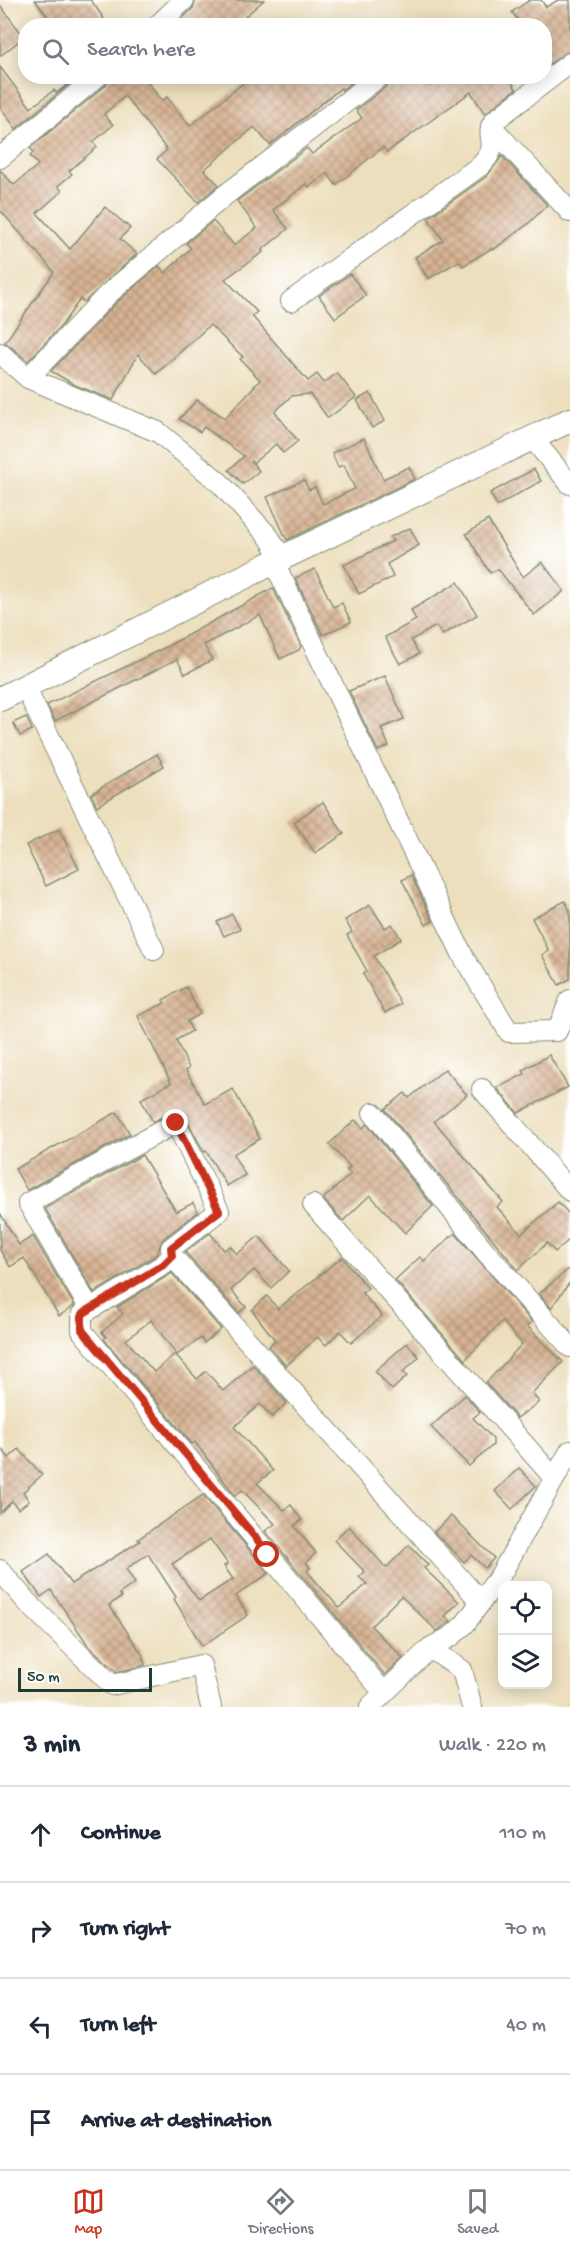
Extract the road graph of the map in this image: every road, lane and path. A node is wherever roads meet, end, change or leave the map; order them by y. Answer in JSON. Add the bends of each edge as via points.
{"nodes":[{"id":1,"x":183,"y":0,"type":"edge"},
{"id":2,"x":165,"y":18,"type":"edge"},
{"id":3,"x":570,"y":63,"type":"edge"},
{"id":4,"x":552,"y":77,"type":"edge"},
{"id":5,"x":88,"y":84,"type":"edge"},
{"id":6,"x":370,"y":84,"type":"edge"},
{"id":7,"x":544,"y":84,"type":"edge"},
{"id":8,"x":491,"y":126,"type":"junction"},
{"id":9,"x":0,"y":158,"type":"edge"},
{"id":10,"x":570,"y":212,"type":"edge"},
{"id":11,"x":291,"y":301,"type":"dead end"},
{"id":12,"x":0,"y":353,"type":"edge"},
{"id":13,"x":28,"y":378,"type":"junction"},
{"id":14,"x":570,"y":420,"type":"edge"},
{"id":15,"x":532,"y":438,"type":"junction"},
{"id":16,"x":570,"y":484,"type":"edge"},
{"id":17,"x":278,"y":560,"type":"junction"},
{"id":18,"x":25,"y":687,"type":"junction"},
{"id":19,"x":0,"y":699,"type":"edge"},
{"id":20,"x":154,"y":950,"type":"dead end"},
{"id":21,"x":570,"y":1000,"type":"edge"},
{"id":22,"x":482,"y":1089,"type":"dead end"},
{"id":23,"x":373,"y":1113,"type":"dead end"},
{"id":24,"x":570,"y":1191,"type":"edge"},
{"id":25,"x":313,"y":1205,"type":"dead end"},
{"id":26,"x":172,"y":1256,"type":"junction"},
{"id":27,"x":90,"y":1309,"type":"junction"},
{"id":28,"x":570,"y":1347,"type":"edge"},
{"id":29,"x":570,"y":1450,"type":"edge"},
{"id":30,"x":554,"y":1478,"type":"junction"},
{"id":31,"x":0,"y":1570,"type":"edge"},
{"id":32,"x":481,"y":1602,"type":"junction"},
{"id":33,"x":430,"y":1648,"type":"junction"},
{"id":34,"x":377,"y":1700,"type":"edge"},
{"id":35,"x":211,"y":1707,"type":"edge"},
{"id":36,"x":472,"y":1707,"type":"edge"}],
"edges":[{"from":1,"to":2,"type":"street"},
{"from":3,"to":4,"type":"street"},
{"from":5,"to":9,"type":"street"},
{"from":6,"to":13,"type":"street","via":[[224,196],[108,294]]},
{"from":7,"to":8,"type":"street"},
{"from":8,"to":10,"type":"street"},
{"from":8,"to":11,"type":"street","via":[[493,148],[480,166]]},
{"from":12,"to":13,"type":"street"},
{"from":13,"to":17,"type":"street","via":[[159,432],[219,482],[269,537]]},
{"from":14,"to":15,"type":"street"},
{"from":15,"to":16,"type":"street"},
{"from":15,"to":17,"type":"street"},
{"from":17,"to":18,"type":"street"},
{"from":17,"to":21,"type":"street","via":[[464,958],[509,1032],[557,1031]]},
{"from":18,"to":19,"type":"street"},
{"from":18,"to":20,"type":"street"},
{"from":22,"to":24,"type":"street"},
{"from":23,"to":28,"type":"street","via":[[485,1251]]},
{"from":25,"to":30,"type":"street"},
{"from":26,"to":27,"type":"street"},
{"from":26,"to":27,"type":"street","via":[[171,1248],[219,1211],[176,1123],[28,1203]]},
{"from":26,"to":32,"type":"street"},
{"from":27,"to":34,"type":"street","via":[[82,1314],[82,1330]]},
{"from":29,"to":30,"type":"street"},
{"from":30,"to":32,"type":"street","via":[[501,1574]]},
{"from":31,"to":35,"type":"street","via":[[26,1601],[112,1685],[201,1665]]},
{"from":32,"to":33,"type":"street","via":[[452,1636]]},
{"from":33,"to":34,"type":"street"},
{"from":33,"to":36,"type":"street","via":[[462,1670]]}]}
